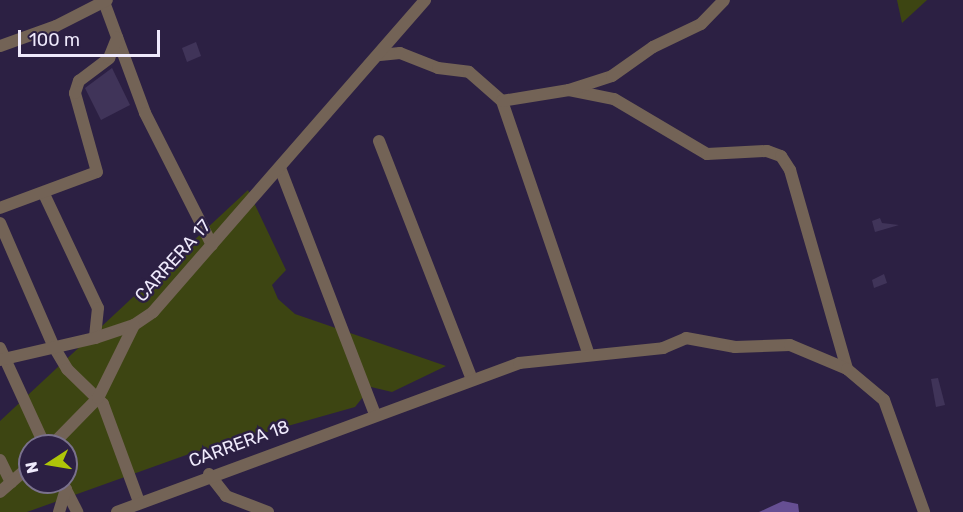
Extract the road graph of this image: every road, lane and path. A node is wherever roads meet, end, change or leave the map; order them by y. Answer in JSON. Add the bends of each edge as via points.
{"nodes":[{"id":1,"x":424,"y":0,"type":"edge"},
{"id":2,"x":724,"y":0,"type":"edge"},
{"id":3,"x":105,"y":1,"type":"edge"},
{"id":4,"x":117,"y":38,"type":"junction"},
{"id":5,"x":0,"y":46,"type":"edge"},
{"id":6,"x":380,"y":55,"type":"junction"},
{"id":7,"x":569,"y":90,"type":"junction"},
{"id":8,"x":502,"y":101,"type":"junction"},
{"id":9,"x":379,"y":141,"type":"dead end"},
{"id":10,"x":280,"y":168,"type":"junction"},
{"id":11,"x":44,"y":194,"type":"junction"},
{"id":12,"x":0,"y":208,"type":"edge"},
{"id":13,"x":0,"y":223,"type":"edge"},
{"id":14,"x":212,"y":246,"type":"junction"},
{"id":15,"x":134,"y":325,"type":"junction"},
{"id":16,"x":95,"y":338,"type":"junction"},
{"id":17,"x":54,"y":347,"type":"junction"},
{"id":18,"x":588,"y":352,"type":"junction"},
{"id":19,"x":2,"y":356,"type":"edge"},
{"id":20,"x":847,"y":369,"type":"junction"},
{"id":21,"x":472,"y":379,"type":"junction"},
{"id":22,"x":98,"y":398,"type":"junction"},
{"id":23,"x":375,"y":414,"type":"junction"},
{"id":24,"x":39,"y":434,"type":"edge"},
{"id":25,"x":63,"y":434,"type":"edge"},
{"id":26,"x":0,"y":460,"type":"edge"},
{"id":27,"x":209,"y":474,"type":"junction"},
{"id":28,"x":18,"y":477,"type":"edge"},
{"id":29,"x":11,"y":483,"type":"junction"},
{"id":30,"x":0,"y":492,"type":"edge"},
{"id":31,"x":62,"y":494,"type":"edge"},
{"id":32,"x":68,"y":494,"type":"edge"},
{"id":33,"x":139,"y":502,"type":"junction"},
{"id":34,"x":59,"y":512,"type":"edge"},
{"id":35,"x":77,"y":512,"type":"edge"},
{"id":36,"x":117,"y":512,"type":"edge"},
{"id":37,"x":268,"y":512,"type":"edge"},
{"id":38,"x":924,"y":512,"type":"edge"}],
"edges":[{"from":1,"to":6,"type":"street","name":"CARRERA 17"},
{"from":2,"to":7,"type":"street","via":[[700,24],[653,46],[623,70]]},
{"from":3,"to":4,"type":"street"},
{"from":3,"to":5,"type":"street"},
{"from":4,"to":11,"type":"street","via":[[109,58],[79,81],[75,93],[97,172]]},
{"from":4,"to":14,"type":"street","via":[[145,113]]},
{"from":6,"to":8,"type":"street","via":[[400,53],[438,68],[469,72]]},
{"from":6,"to":10,"type":"street","name":"CARRERA 17"},
{"from":7,"to":8,"type":"street"},
{"from":7,"to":20,"type":"street","via":[[614,99],[707,154],[768,151],[781,156],[790,170]]},
{"from":8,"to":18,"type":"street"},
{"from":9,"to":21,"type":"street"},
{"from":10,"to":14,"type":"street","name":"CARRERA 17"},
{"from":10,"to":23,"type":"street"},
{"from":11,"to":12,"type":"street"},
{"from":11,"to":16,"type":"street","via":[[98,308]]},
{"from":13,"to":17,"type":"street"},
{"from":14,"to":15,"type":"street","name":"CARRERA 17","via":[[153,312]]},
{"from":15,"to":16,"type":"street","name":"CARRERA 17"},
{"from":15,"to":22,"type":"street"},
{"from":16,"to":17,"type":"street","name":"CARRERA 17"},
{"from":17,"to":19,"type":"street","name":"CARRERA 17"},
{"from":17,"to":22,"type":"street","via":[[67,369]]},
{"from":18,"to":20,"type":"street","name":"CARRERA 18","via":[[647,351],[686,338],[706,338],[735,347],[790,345]]},
{"from":18,"to":21,"type":"street","name":"CARRERA 18","via":[[519,363]]},
{"from":19,"to":24,"type":"street"},
{"from":20,"to":38,"type":"street","name":"CARRERA 18","via":[[884,400]]},
{"from":21,"to":23,"type":"street","name":"CARRERA 18"},
{"from":22,"to":25,"type":"street"},
{"from":22,"to":33,"type":"street"},
{"from":23,"to":27,"type":"street","name":"CARRERA 18"},
{"from":26,"to":29,"type":"street"},
{"from":27,"to":33,"type":"street","name":"CARRERA 18"},
{"from":27,"to":37,"type":"street","via":[[226,496]]},
{"from":28,"to":29,"type":"street"},
{"from":29,"to":30,"type":"street"},
{"from":31,"to":34,"type":"street"},
{"from":32,"to":35,"type":"street"},
{"from":33,"to":36,"type":"street","name":"CARRERA 18"}]}
